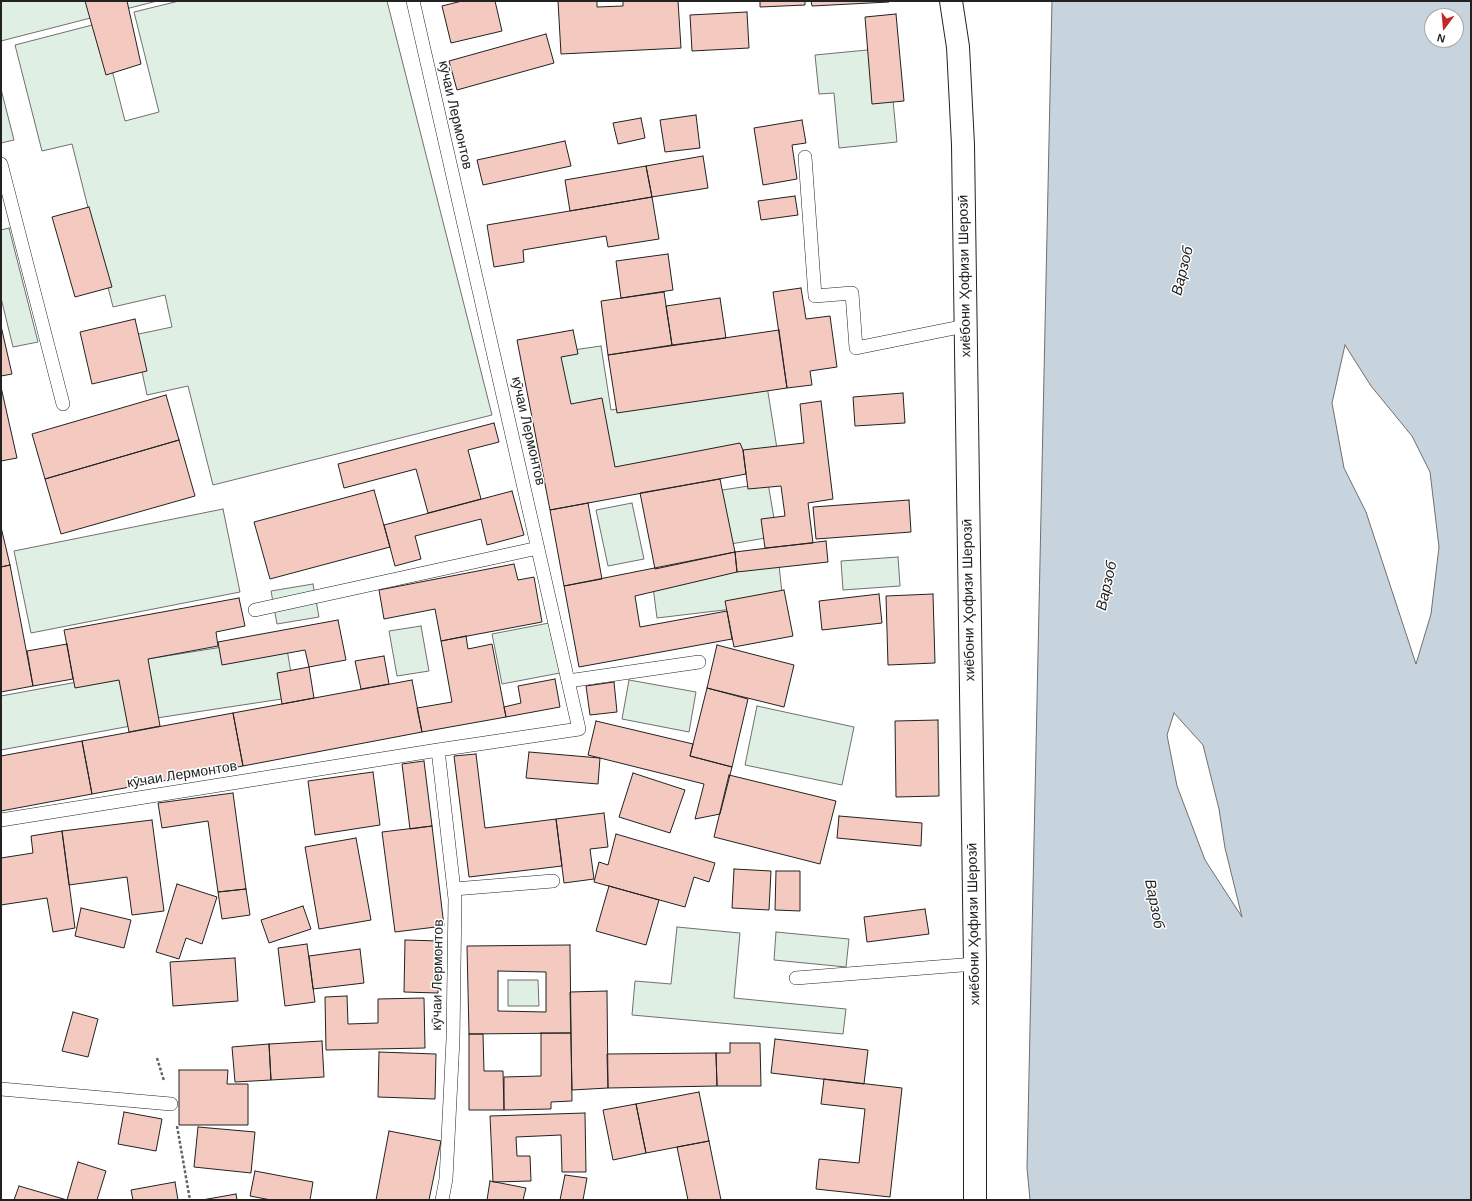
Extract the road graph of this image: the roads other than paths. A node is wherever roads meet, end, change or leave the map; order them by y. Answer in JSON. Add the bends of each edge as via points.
{"nodes":[{"id":1,"x":413,"y":1,"type":"edge"},
{"id":2,"x":951,"y":1,"type":"edge"},
{"id":3,"x":805,"y":157,"type":"dead end"},
{"id":4,"x":1,"y":164,"type":"edge"},
{"id":5,"x":965,"y":326,"type":"junction"},
{"id":6,"x":63,"y":404,"type":"dead end"},
{"id":7,"x":538,"y":548,"type":"junction"},
{"id":8,"x":255,"y":610,"type":"dead end"},
{"id":9,"x":699,"y":662,"type":"dead end"},
{"id":10,"x":568,"y":681,"type":"junction"},
{"id":11,"x":438,"y":750,"type":"junction"},
{"id":12,"x":1,"y":820,"type":"edge"},
{"id":13,"x":553,"y":881,"type":"dead end"},
{"id":14,"x":454,"y":889,"type":"junction"},
{"id":15,"x":975,"y":964,"type":"junction"},
{"id":16,"x":796,"y":978,"type":"dead end"},
{"id":17,"x":1,"y":1089,"type":"edge"},
{"id":18,"x":171,"y":1104,"type":"road end"},
{"id":19,"x":442,"y":1200,"type":"edge"},
{"id":20,"x":976,"y":1200,"type":"edge"}],
"edges":[{"from":1,"to":7,"type":"lane","name":"кӯчаи Лермонтов"},
{"from":2,"to":5,"type":"main road","name":"хиёбони Ҳофизи Шерозӣ","via":[[958,47],[963,145]]},
{"from":3,"to":5,"type":"lane","via":[[815,296],[852,293],[856,348]]},
{"from":4,"to":6,"type":"lane"},
{"from":5,"to":15,"type":"main road","name":"хиёбони Ҳофизи Шерозӣ"},
{"from":7,"to":8,"type":"lane"},
{"from":7,"to":10,"type":"lane","name":"кӯчаи Лермонтов"},
{"from":9,"to":10,"type":"lane"},
{"from":10,"to":11,"type":"lane","name":"кӯчаи Лермонтов","via":[[580,729]]},
{"from":11,"to":12,"type":"lane","name":"кӯчаи Лермонтов"},
{"from":11,"to":14,"type":"lane","name":"кӯчаи Лермонтов"},
{"from":13,"to":14,"type":"lane"},
{"from":14,"to":19,"type":"lane","name":"кӯчаи Лермонтов","via":[[453,1039],[446,1179]]},
{"from":15,"to":16,"type":"lane"},
{"from":15,"to":20,"type":"main road","name":"хиёбони Ҳофизи Шерозӣ"},
{"from":17,"to":18,"type":"lane"}]}
